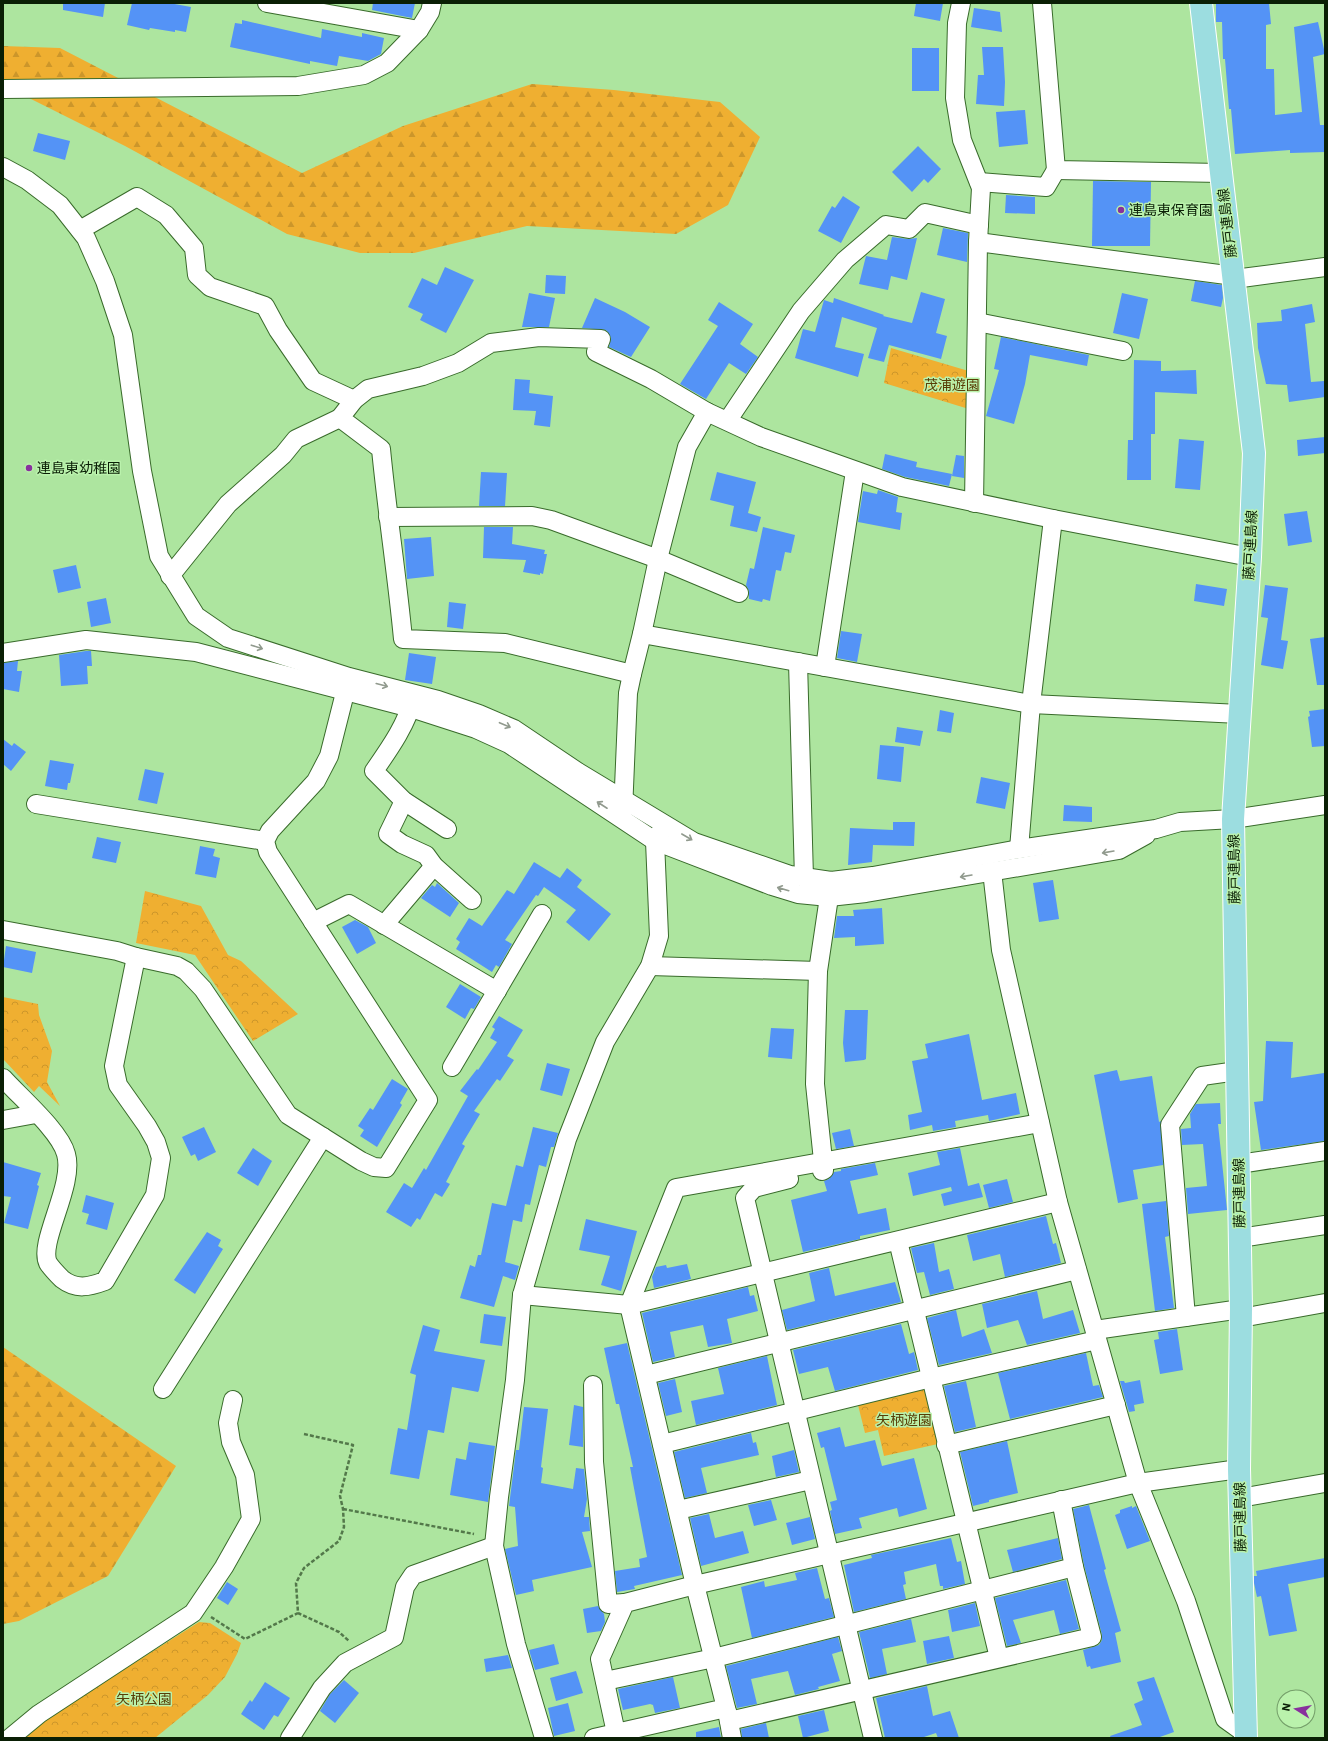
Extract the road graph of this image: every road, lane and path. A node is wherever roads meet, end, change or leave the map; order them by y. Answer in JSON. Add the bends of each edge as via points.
{"nodes":[{"id":1,"x":267,"y":3,"type":"edge"},
{"id":2,"x":432,"y":3,"type":"edge"},
{"id":3,"x":961,"y":3,"type":"edge"},
{"id":4,"x":1042,"y":3,"type":"edge"},
{"id":5,"x":1200,"y":3,"type":"edge"},
{"id":6,"x":419,"y":30,"type":"junction"},
{"id":7,"x":3,"y":89,"type":"edge"},
{"id":8,"x":3,"y":167,"type":"edge"},
{"id":9,"x":1056,"y":170,"type":"junction"},
{"id":10,"x":1221,"y":172,"type":"junction"},
{"id":11,"x":979,"y":182,"type":"junction"},
{"id":12,"x":80,"y":230,"type":"junction"},
{"id":13,"x":979,"y":233,"type":"junction"},
{"id":14,"x":1325,"y":267,"type":"edge"},
{"id":15,"x":1234,"y":278,"type":"junction"},
{"id":16,"x":977,"y":322,"type":"junction"},
{"id":17,"x":1123,"y":351,"type":"dead end"},
{"id":18,"x":354,"y":400,"type":"junction"},
{"id":19,"x":707,"y":412,"type":"junction"},
{"id":20,"x":340,"y":418,"type":"junction"},
{"id":21,"x":728,"y":420,"type":"junction"},
{"id":22,"x":855,"y":471,"type":"junction"},
{"id":23,"x":974,"y":503,"type":"junction"},
{"id":24,"x":388,"y":517,"type":"junction"},
{"id":25,"x":1054,"y":519,"type":"junction"},
{"id":26,"x":1250,"y":557,"type":"junction"},
{"id":27,"x":658,"y":559,"type":"junction"},
{"id":28,"x":170,"y":576,"type":"junction"},
{"id":29,"x":739,"y":593,"type":"dead end"},
{"id":30,"x":221,"y":633,"type":"junction"},
{"id":31,"x":642,"y":634,"type":"junction"},
{"id":32,"x":3,"y":653,"type":"edge"},
{"id":33,"x":205,"y":655,"type":"junction"},
{"id":34,"x":798,"y":662,"type":"junction"},
{"id":35,"x":825,"y":667,"type":"junction"},
{"id":36,"x":632,"y":674,"type":"junction"},
{"id":37,"x":348,"y":684,"type":"junction"},
{"id":38,"x":413,"y":701,"type":"junction"},
{"id":39,"x":1031,"y":704,"type":"junction"},
{"id":40,"x":1240,"y":714,"type":"junction"},
{"id":41,"x":404,"y":801,"type":"junction"},
{"id":42,"x":624,"y":801,"type":"junction"},
{"id":43,"x":36,"y":804,"type":"dead end"},
{"id":44,"x":1325,"y":805,"type":"edge"},
{"id":45,"x":623,"y":819,"type":"junction"},
{"id":46,"x":1233,"y":819,"type":"junction"},
{"id":47,"x":665,"y":824,"type":"junction"},
{"id":48,"x":447,"y":829,"type":"dead end"},
{"id":49,"x":265,"y":841,"type":"junction"},
{"id":50,"x":656,"y":841,"type":"junction"},
{"id":51,"x":1006,"y":860,"type":"junction"},
{"id":52,"x":434,"y":866,"type":"junction"},
{"id":53,"x":809,"y":884,"type":"junction"},
{"id":54,"x":829,"y":897,"type":"junction"},
{"id":55,"x":472,"y":900,"type":"dead end"},
{"id":56,"x":542,"y":914,"type":"dead end"},
{"id":57,"x":313,"y":922,"type":"junction"},
{"id":58,"x":384,"y":925,"type":"junction"},
{"id":59,"x":3,"y":930,"type":"edge"},
{"id":60,"x":136,"y":957,"type":"junction"},
{"id":61,"x":650,"y":966,"type":"junction"},
{"id":62,"x":818,"y":971,"type":"junction"},
{"id":63,"x":497,"y":990,"type":"junction"},
{"id":64,"x":452,"y":1067,"type":"dead end"},
{"id":65,"x":1237,"y":1071,"type":"junction"},
{"id":66,"x":3,"y":1078,"type":"edge"},
{"id":67,"x":36,"y":1114,"type":"junction"},
{"id":68,"x":3,"y":1120,"type":"edge"},
{"id":69,"x":1040,"y":1123,"type":"junction"},
{"id":70,"x":323,"y":1137,"type":"junction"},
{"id":71,"x":1325,"y":1150,"type":"edge"},
{"id":72,"x":823,"y":1162,"type":"junction"},
{"id":73,"x":1239,"y":1164,"type":"junction"},
{"id":74,"x":1058,"y":1202,"type":"junction"},
{"id":75,"x":1325,"y":1225,"type":"edge"},
{"id":76,"x":1240,"y":1238,"type":"junction"},
{"id":77,"x":898,"y":1241,"type":"junction"},
{"id":78,"x":1077,"y":1270,"type":"junction"},
{"id":79,"x":761,"y":1274,"type":"junction"},
{"id":80,"x":522,"y":1295,"type":"junction"},
{"id":81,"x":1325,"y":1303,"type":"edge"},
{"id":82,"x":629,"y":1305,"type":"junction"},
{"id":83,"x":915,"y":1311,"type":"junction"},
{"id":84,"x":1241,"y":1313,"type":"junction"},
{"id":85,"x":1186,"y":1317,"type":"junction"},
{"id":86,"x":1096,"y":1335,"type":"junction"},
{"id":87,"x":778,"y":1344,"type":"junction"},
{"id":88,"x":646,"y":1375,"type":"junction"},
{"id":89,"x":931,"y":1378,"type":"junction"},
{"id":90,"x":593,"y":1385,"type":"dead end"},
{"id":91,"x":163,"y":1389,"type":"dead end"},
{"id":92,"x":233,"y":1400,"type":"dead end"},
{"id":93,"x":1116,"y":1406,"type":"junction"},
{"id":94,"x":794,"y":1411,"type":"junction"},
{"id":95,"x":304,"y":1434,"type":"dead end"},
{"id":96,"x":662,"y":1444,"type":"junction"},
{"id":97,"x":946,"y":1445,"type":"junction"},
{"id":98,"x":1239,"y":1469,"type":"junction"},
{"id":99,"x":811,"y":1480,"type":"junction"},
{"id":100,"x":1138,"y":1483,"type":"junction"},
{"id":101,"x":1325,"y":1483,"type":"edge"},
{"id":102,"x":1240,"y":1498,"type":"junction"},
{"id":103,"x":1061,"y":1500,"type":"junction"},
{"id":104,"x":343,"y":1510,"type":"junction"},
{"id":105,"x":678,"y":1510,"type":"junction"},
{"id":106,"x":965,"y":1522,"type":"junction"},
{"id":107,"x":494,"y":1542,"type":"junction"},
{"id":108,"x":829,"y":1553,"type":"junction"},
{"id":109,"x":1074,"y":1567,"type":"junction"},
{"id":110,"x":695,"y":1585,"type":"junction"},
{"id":111,"x":981,"y":1590,"type":"junction"},
{"id":112,"x":625,"y":1603,"type":"junction"},
{"id":113,"x":196,"y":1608,"type":"junction"},
{"id":114,"x":298,"y":1613,"type":"junction"},
{"id":115,"x":846,"y":1624,"type":"junction"},
{"id":116,"x":364,"y":1653,"type":"junction"},
{"id":117,"x":714,"y":1658,"type":"junction"},
{"id":118,"x":999,"y":1658,"type":"junction"},
{"id":119,"x":605,"y":1681,"type":"junction"},
{"id":120,"x":861,"y":1690,"type":"junction"},
{"id":121,"x":729,"y":1722,"type":"edge"},
{"id":122,"x":616,"y":1733,"type":"junction"},
{"id":123,"x":1246,"y":1736,"type":"edge"},
{"id":124,"x":10,"y":1738,"type":"edge"},
{"id":125,"x":290,"y":1738,"type":"edge"},
{"id":126,"x":544,"y":1738,"type":"edge"},
{"id":127,"x":594,"y":1738,"type":"edge"},
{"id":128,"x":873,"y":1738,"type":"edge"}],
"edges":[{"from":1,"to":6,"type":"street"},
{"from":2,"to":6,"type":"street","via":[[430,12]]},
{"from":3,"to":11,"type":"street","via":[[957,23],[955,98],[962,140]]},
{"from":4,"to":9,"type":"street"},
{"from":5,"to":10,"type":"main road","name":"藤戸連島線"},
{"from":6,"to":7,"type":"street","via":[[387,63],[364,75],[298,86]]},
{"from":8,"to":12,"type":"street","via":[[27,180],[60,205]]},
{"from":9,"to":10,"type":"street"},
{"from":9,"to":11,"type":"street","via":[[1046,187]]},
{"from":10,"to":15,"type":"main road","name":"藤戸連島線"},
{"from":11,"to":13,"type":"street"},
{"from":12,"to":18,"type":"street","via":[[137,196],[166,215],[194,248],[197,275],[210,287],[265,306],[313,381]]},
{"from":12,"to":28,"type":"street","via":[[105,281],[123,335],[150,515],[159,556]]},
{"from":13,"to":15,"type":"street"},
{"from":13,"to":16,"type":"street"},
{"from":13,"to":21,"type":"street","via":[[926,213],[909,229],[886,225],[845,260],[800,311]]},
{"from":14,"to":15,"type":"street"},
{"from":15,"to":26,"type":"main road","name":"藤戸連島線","via":[[1254,453]]},
{"from":16,"to":17,"type":"street"},
{"from":16,"to":23,"type":"street"},
{"from":18,"to":19,"type":"street","via":[[368,389],[423,376],[458,363],[491,343],[539,337],[601,339],[596,352],[651,379]]},
{"from":18,"to":20,"type":"street"},
{"from":19,"to":21,"type":"street"},
{"from":19,"to":27,"type":"street","via":[[687,447]]},
{"from":20,"to":24,"type":"street","via":[[380,449]]},
{"from":20,"to":28,"type":"street","via":[[296,439],[283,455],[228,504]]},
{"from":21,"to":22,"type":"street","via":[[761,437]]},
{"from":22,"to":23,"type":"street","via":[[902,487]]},
{"from":22,"to":35,"type":"street"},
{"from":23,"to":25,"type":"street"},
{"from":24,"to":27,"type":"street","via":[[532,516],[551,520]]},
{"from":24,"to":36,"type":"street","via":[[403,639],[505,643]]},
{"from":25,"to":26,"type":"street"},
{"from":25,"to":39,"type":"street"},
{"from":26,"to":40,"type":"main road","name":"藤戸連島線"},
{"from":27,"to":29,"type":"street"},
{"from":27,"to":31,"type":"street"},
{"from":28,"to":30,"type":"street","via":[[196,616]]},
{"from":30,"to":33,"type":"street"},
{"from":30,"to":37,"type":"street","one_way":true,"via":[[228,638]]},
{"from":31,"to":34,"type":"street"},
{"from":31,"to":36,"type":"street"},
{"from":32,"to":33,"type":"street","via":[[86,640]]},
{"from":33,"to":37,"type":"street"},
{"from":34,"to":35,"type":"street"},
{"from":34,"to":53,"type":"street"},
{"from":35,"to":39,"type":"street"},
{"from":36,"to":42,"type":"street","via":[[628,693]]},
{"from":37,"to":38,"type":"street"},
{"from":37,"to":49,"type":"street","via":[[334,741],[316,781],[270,831]]},
{"from":38,"to":41,"type":"street","via":[[392,745],[374,771]]},
{"from":38,"to":42,"type":"street","one_way":true,"via":[[479,714],[514,729]]},
{"from":45,"to":38,"type":"street","one_way":true,"via":[[509,744]]},
{"from":39,"to":40,"type":"street"},
{"from":39,"to":51,"type":"street"},
{"from":40,"to":46,"type":"main road","name":"藤戸連島線"},
{"from":41,"to":48,"type":"street"},
{"from":41,"to":52,"type":"street","via":[[388,834],[426,855]]},
{"from":42,"to":45,"type":"street"},
{"from":42,"to":47,"type":"street"},
{"from":43,"to":49,"type":"street"},
{"from":44,"to":46,"type":"street"},
{"from":45,"to":50,"type":"street"},
{"from":46,"to":51,"type":"street","via":[[1180,822]]},
{"from":46,"to":65,"type":"main road","name":"藤戸連島線"},
{"from":47,"to":50,"type":"street"},
{"from":47,"to":53,"type":"street","one_way":true,"via":[[694,842]]},
{"from":49,"to":57,"type":"street","via":[[268,852]]},
{"from":53,"to":50,"type":"street","one_way":true,"via":[[798,894]]},
{"from":50,"to":61,"type":"street","via":[[658,936]]},
{"from":51,"to":53,"type":"street"},
{"from":51,"to":54,"type":"street","one_way":true,"via":[[866,893]]},
{"from":51,"to":69,"type":"street","via":[[1001,950]]},
{"from":52,"to":55,"type":"street"},
{"from":52,"to":58,"type":"street"},
{"from":53,"to":54,"type":"street"},
{"from":54,"to":62,"type":"street"},
{"from":56,"to":63,"type":"street"},
{"from":57,"to":58,"type":"street","via":[[349,904]]},
{"from":57,"to":70,"type":"street","via":[[428,1100],[386,1168],[361,1161]]},
{"from":58,"to":63,"type":"street"},
{"from":59,"to":60,"type":"street","via":[[117,951]]},
{"from":60,"to":67,"type":"street","via":[[114,1066],[118,1085],[156,1142],[160,1158],[159,1173],[155,1194],[105,1281],[79,1287],[68,1284],[56,1274],[48,1262],[47,1246],[69,1171],[59,1137]]},
{"from":60,"to":70,"type":"street","via":[[177,966],[186,971],[203,989],[288,1115]]},
{"from":61,"to":62,"type":"street"},
{"from":61,"to":80,"type":"street","via":[[605,1042],[567,1139]]},
{"from":62,"to":72,"type":"street","via":[[815,1084]]},
{"from":63,"to":64,"type":"street"},
{"from":65,"to":73,"type":"main road","name":"藤戸連島線"},
{"from":65,"to":85,"type":"street","via":[[1202,1076],[1170,1125]]},
{"from":66,"to":67,"type":"street"},
{"from":67,"to":68,"type":"street"},
{"from":69,"to":72,"type":"street"},
{"from":69,"to":74,"type":"street"},
{"from":70,"to":91,"type":"street"},
{"from":71,"to":73,"type":"street"},
{"from":72,"to":79,"type":"street","via":[[824,1170],[754,1188],[745,1198]]},
{"from":72,"to":82,"type":"street","via":[[676,1188]]},
{"from":73,"to":76,"type":"main road","name":"藤戸連島線"},
{"from":74,"to":77,"type":"street"},
{"from":74,"to":78,"type":"street"},
{"from":75,"to":76,"type":"street"},
{"from":76,"to":84,"type":"main road","name":"藤戸連島線"},
{"from":77,"to":79,"type":"street"},
{"from":77,"to":83,"type":"street"},
{"from":78,"to":83,"type":"street"},
{"from":78,"to":86,"type":"street"},
{"from":79,"to":82,"type":"street"},
{"from":79,"to":87,"type":"street"},
{"from":80,"to":82,"type":"street"},
{"from":80,"to":107,"type":"street","via":[[515,1380]]},
{"from":81,"to":84,"type":"street"},
{"from":82,"to":88,"type":"street"},
{"from":83,"to":87,"type":"street"},
{"from":83,"to":89,"type":"street"},
{"from":84,"to":85,"type":"street"},
{"from":84,"to":98,"type":"main road","name":"藤戸連島線"},
{"from":85,"to":86,"type":"street"},
{"from":86,"to":89,"type":"street"},
{"from":86,"to":93,"type":"street"},
{"from":87,"to":88,"type":"street"},
{"from":87,"to":94,"type":"street"},
{"from":88,"to":96,"type":"street"},
{"from":89,"to":94,"type":"street"},
{"from":89,"to":97,"type":"street"},
{"from":90,"to":112,"type":"street","via":[[594,1462],[608,1604]]},
{"from":92,"to":113,"type":"street","via":[[228,1424],[245,1475],[251,1519],[224,1567]]},
{"from":93,"to":97,"type":"street"},
{"from":93,"to":100,"type":"street"},
{"from":94,"to":96,"type":"street"},
{"from":94,"to":99,"type":"street"},
{"from":95,"to":104,"type":"path","via":[[353,1445],[340,1496]]},
{"from":96,"to":105,"type":"street"},
{"from":97,"to":106,"type":"street"},
{"from":98,"to":100,"type":"street"},
{"from":98,"to":102,"type":"main road","name":"藤戸連島線"},
{"from":99,"to":105,"type":"street"},
{"from":99,"to":108,"type":"street"},
{"from":100,"to":103,"type":"street"},
{"from":100,"to":123,"type":"street","via":[[1186,1601],[1225,1719]]},
{"from":101,"to":102,"type":"street"},
{"from":102,"to":123,"type":"main road","name":"藤戸連島線"},
{"from":103,"to":106,"type":"street"},
{"from":103,"to":109,"type":"street"},
{"from":104,"to":107,"type":"path"},
{"from":104,"to":114,"type":"path","via":[[344,1527],[339,1541],[304,1568],[296,1583]]},
{"from":105,"to":110,"type":"street"},
{"from":106,"to":108,"type":"street"},
{"from":106,"to":111,"type":"street"},
{"from":107,"to":116,"type":"street","via":[[413,1575],[405,1587],[394,1637]]},
{"from":107,"to":126,"type":"street","via":[[516,1644]]},
{"from":108,"to":110,"type":"street"},
{"from":108,"to":115,"type":"street"},
{"from":109,"to":111,"type":"street"},
{"from":109,"to":118,"type":"street","via":[[1092,1637]]},
{"from":110,"to":112,"type":"street"},
{"from":110,"to":117,"type":"street"},
{"from":111,"to":115,"type":"street"},
{"from":111,"to":118,"type":"street"},
{"from":112,"to":119,"type":"street","via":[[600,1659]]},
{"from":113,"to":114,"type":"path","via":[[245,1639]]},
{"from":113,"to":124,"type":"street","via":[[193,1613],[38,1714]]},
{"from":114,"to":116,"type":"path","via":[[339,1632]]},
{"from":115,"to":117,"type":"street"},
{"from":115,"to":120,"type":"street"},
{"from":116,"to":125,"type":"street","via":[[345,1663],[322,1688]]},
{"from":117,"to":119,"type":"street"},
{"from":117,"to":121,"type":"street"},
{"from":118,"to":120,"type":"street"},
{"from":119,"to":122,"type":"street"},
{"from":120,"to":121,"type":"street"},
{"from":120,"to":128,"type":"street"},
{"from":121,"to":122,"type":"street"},
{"from":122,"to":127,"type":"street"}]}
